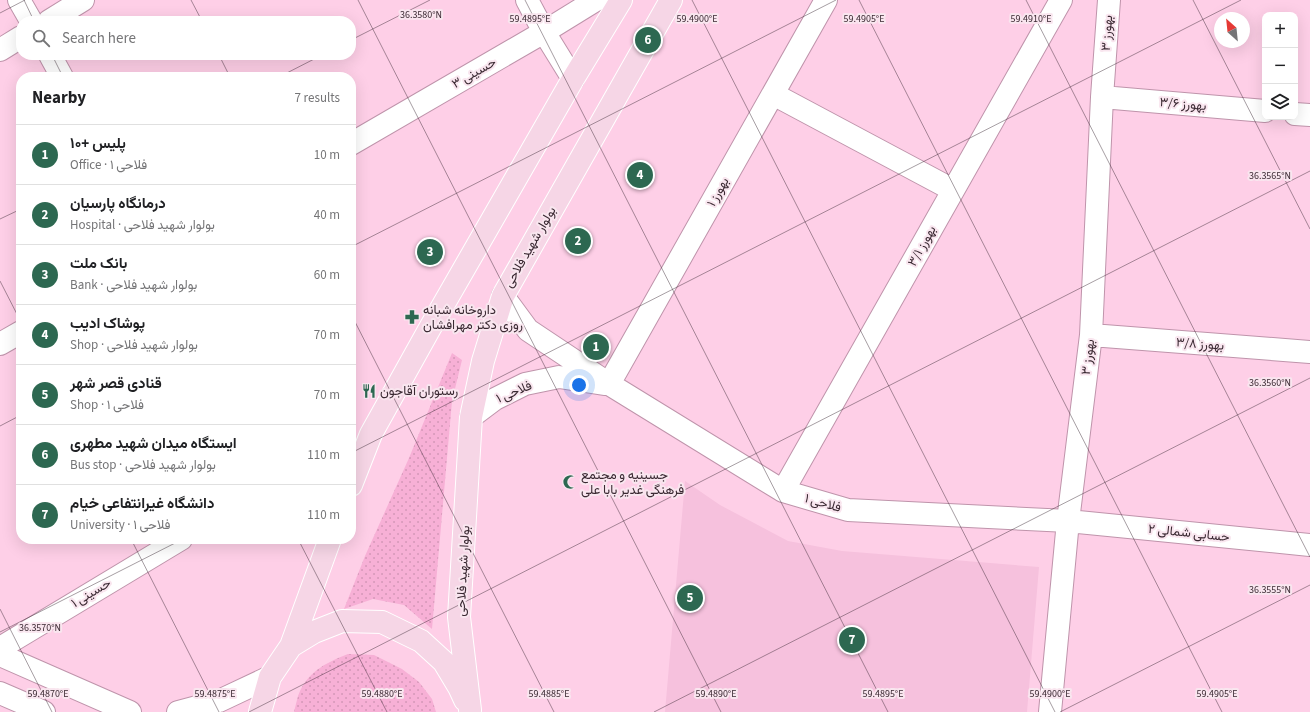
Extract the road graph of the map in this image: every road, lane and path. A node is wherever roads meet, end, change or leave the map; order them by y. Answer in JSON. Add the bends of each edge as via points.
{"nodes":[{"id":1,"x":19,"y":0,"type":"edge"},
{"id":2,"x":83,"y":0,"type":"edge"},
{"id":3,"x":527,"y":0,"type":"edge"},
{"id":4,"x":596,"y":0,"type":"edge"},
{"id":5,"x":621,"y":0,"type":"edge"},
{"id":6,"x":671,"y":0,"type":"edge"},
{"id":7,"x":826,"y":0,"type":"edge"},
{"id":8,"x":1061,"y":0,"type":"edge"},
{"id":9,"x":1109,"y":0,"type":"edge"},
{"id":10,"x":28,"y":16,"type":"edge"},
{"id":11,"x":56,"y":16,"type":"edge"},
{"id":12,"x":544,"y":32,"type":"junction"},
{"id":13,"x":16,"y":40,"type":"edge"},
{"id":14,"x":0,"y":50,"type":"edge"},
{"id":15,"x":53,"y":60,"type":"edge"},
{"id":16,"x":59,"y":72,"type":"edge"},
{"id":17,"x":573,"y":79,"type":"junction"},
{"id":18,"x":773,"y":94,"type":"junction"},
{"id":19,"x":1102,"y":97,"type":"junction"},
{"id":20,"x":1262,"y":111,"type":"edge"},
{"id":21,"x":1298,"y":114,"type":"edge"},
{"id":22,"x":1310,"y":115,"type":"edge"},
{"id":23,"x":356,"y":141,"type":"edge"},
{"id":24,"x":953,"y":190,"type":"junction"},
{"id":25,"x":503,"y":296,"type":"junction"},
{"id":26,"x":16,"y":335,"type":"edge"},
{"id":27,"x":1090,"y":335,"type":"junction"},
{"id":28,"x":0,"y":344,"type":"edge"},
{"id":29,"x":1310,"y":352,"type":"edge"},
{"id":30,"x":609,"y":384,"type":"junction"},
{"id":31,"x":471,"y":417,"type":"junction"},
{"id":32,"x":356,"y":472,"type":"edge"},
{"id":33,"x":783,"y":491,"type":"junction"},
{"id":34,"x":1068,"y":521,"type":"junction"},
{"id":35,"x":173,"y":544,"type":"edge"},
{"id":36,"x":328,"y":544,"type":"edge"},
{"id":37,"x":1310,"y":545,"type":"edge"},
{"id":38,"x":291,"y":646,"type":"junction"},
{"id":39,"x":0,"y":648,"type":"edge"},
{"id":40,"x":0,"y":656,"type":"edge"},
{"id":41,"x":270,"y":677,"type":"junction"},
{"id":42,"x":0,"y":693,"type":"edge"},
{"id":43,"x":470,"y":711,"type":"edge"},
{"id":44,"x":44,"y":712,"type":"edge"},
{"id":45,"x":130,"y":712,"type":"edge"},
{"id":46,"x":178,"y":712,"type":"edge"},
{"id":47,"x":260,"y":712,"type":"edge"},
{"id":48,"x":1050,"y":712,"type":"edge"}],
"edges":[{"from":1,"to":10,"type":"street"},
{"from":2,"to":11,"type":"street"},
{"from":3,"to":12,"type":"street"},
{"from":4,"to":12,"type":"street","name":"حسینی ۳"},
{"from":5,"to":17,"type":"main road"},
{"from":6,"to":25,"type":"main road","name":"بولوار شهید فلاحی"},
{"from":7,"to":18,"type":"street","name":"بهورز ۱"},
{"from":8,"to":24,"type":"street","name":"بهورز ۳/۱"},
{"from":9,"to":19,"type":"street","name":"بهورز ۳"},
{"from":12,"to":17,"type":"street"},
{"from":12,"to":23,"type":"street","name":"حسینی ۳"},
{"from":13,"to":14,"type":"street"},
{"from":15,"to":16,"type":"street"},
{"from":17,"to":32,"type":"main road","via":[[371,434]]},
{"from":18,"to":24,"type":"street"},
{"from":18,"to":30,"type":"street","name":"بهورز ۱"},
{"from":19,"to":20,"type":"street","name":"بهورز ۳/۶"},
{"from":19,"to":27,"type":"street","name":"بهورز ۳"},
{"from":21,"to":22,"type":"street"},
{"from":24,"to":33,"type":"street","name":"بهورز ۳/۱"},
{"from":25,"to":30,"type":"street","name":"فلاحی ۱","via":[[528,330]]},
{"from":25,"to":31,"type":"main road","name":"بولوار شهید فلاحی","via":[[483,362]]},
{"from":26,"to":28,"type":"street"},
{"from":27,"to":29,"type":"street","name":"بهورز ۳/۸"},
{"from":27,"to":34,"type":"street","name":"بهورز ۳"},
{"from":30,"to":31,"type":"street","name":"فلاحی ۱","via":[[559,378],[525,384],[495,399]]},
{"from":30,"to":33,"type":"street","name":"فلاحی ۱"},
{"from":31,"to":43,"type":"main road","name":"بولوار شهید فلاحی","via":[[459,617]]},
{"from":33,"to":34,"type":"street","name":"فلاحی ۱","via":[[848,510]]},
{"from":34,"to":37,"type":"street","name":"حسابی شمالی ۲"},
{"from":34,"to":48,"type":"street","name":"بهورز ۳"},
{"from":35,"to":39,"type":"street","name":"حسینی ۱"},
{"from":36,"to":38,"type":"main road"},
{"from":38,"to":41,"type":"main road"},
{"from":38,"to":43,"type":"main road","via":[[314,632],[342,621],[382,622],[421,641],[444,662]]},
{"from":40,"to":45,"type":"street"},
{"from":41,"to":46,"type":"street","via":[[219,701]]},
{"from":41,"to":47,"type":"main road"},
{"from":42,"to":44,"type":"street"}]}
